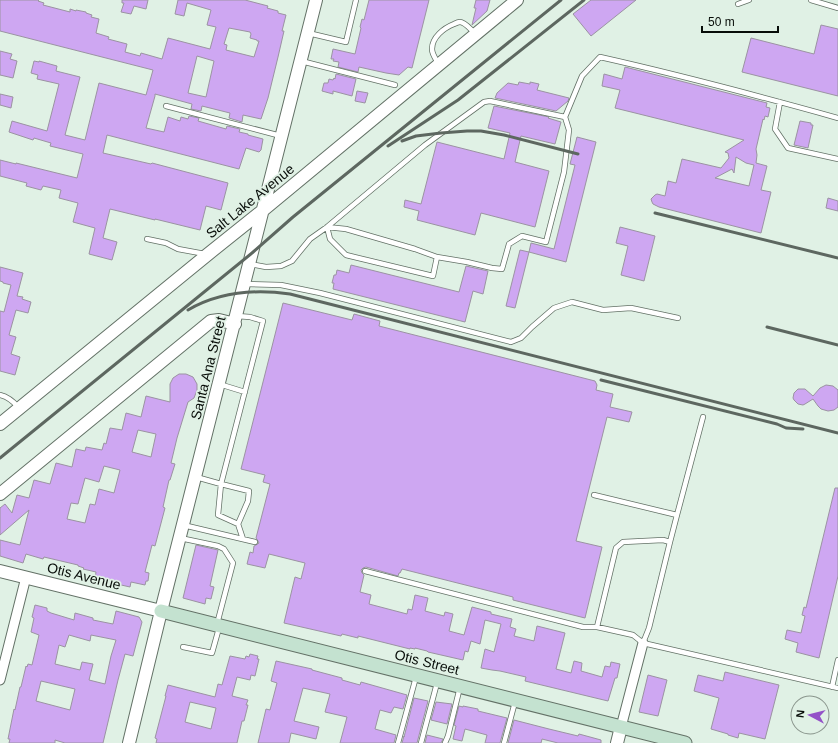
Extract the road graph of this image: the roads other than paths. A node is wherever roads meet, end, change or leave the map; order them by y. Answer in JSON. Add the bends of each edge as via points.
{"nodes":[{"id":1,"x":316,"y":0,"type":"edge"},
{"id":2,"x":356,"y":0,"type":"edge"},
{"id":3,"x":517,"y":0,"type":"edge"},
{"id":4,"x":749,"y":0,"type":"edge"},
{"id":5,"x":811,"y":0,"type":"edge"},
{"id":6,"x":738,"y":4,"type":"dead end"},
{"id":7,"x":838,"y":8,"type":"edge"},
{"id":8,"x":308,"y":33,"type":"junction"},
{"id":9,"x":476,"y":34,"type":"junction"},
{"id":10,"x":301,"y":61,"type":"junction"},
{"id":11,"x":439,"y":64,"type":"junction"},
{"id":12,"x":395,"y":85,"type":"dead end"},
{"id":13,"x":780,"y":102,"type":"junction"},
{"id":14,"x":166,"y":106,"type":"dead end"},
{"id":15,"x":565,"y":117,"type":"junction"},
{"id":16,"x":838,"y":118,"type":"edge"},
{"id":17,"x":282,"y":136,"type":"junction"},
{"id":18,"x":838,"y":160,"type":"edge"},
{"id":19,"x":262,"y":211,"type":"junction"},
{"id":20,"x":327,"y":227,"type":"junction"},
{"id":21,"x":147,"y":239,"type":"dead end"},
{"id":22,"x":207,"y":255,"type":"junction"},
{"id":23,"x":437,"y":257,"type":"junction"},
{"id":24,"x":249,"y":264,"type":"junction"},
{"id":25,"x":244,"y":284,"type":"junction"},
{"id":26,"x":678,"y":318,"type":"dead end"},
{"id":27,"x":235,"y":320,"type":"junction"},
{"id":28,"x":219,"y":384,"type":"junction"},
{"id":29,"x":245,"y":392,"type":"junction"},
{"id":30,"x":0,"y":396,"type":"edge"},
{"id":31,"x":20,"y":408,"type":"junction"},
{"id":32,"x":703,"y":417,"type":"dead end"},
{"id":33,"x":0,"y":424,"type":"edge"},
{"id":34,"x":196,"y":477,"type":"junction"},
{"id":35,"x":222,"y":484,"type":"junction"},
{"id":36,"x":0,"y":494,"type":"edge"},
{"id":37,"x":594,"y":495,"type":"dead end"},
{"id":38,"x":677,"y":515,"type":"junction"},
{"id":39,"x":238,"y":524,"type":"junction"},
{"id":40,"x":183,"y":525,"type":"junction"},
{"id":41,"x":180,"y":538,"type":"junction"},
{"id":42,"x":243,"y":539,"type":"junction"},
{"id":43,"x":255,"y":542,"type":"dead end"},
{"id":44,"x":670,"y":542,"type":"junction"},
{"id":45,"x":0,"y":571,"type":"edge"},
{"id":46,"x":365,"y":571,"type":"dead end"},
{"id":47,"x":26,"y":577,"type":"junction"},
{"id":48,"x":161,"y":611,"type":"junction"},
{"id":49,"x":218,"y":626,"type":"junction"},
{"id":50,"x":597,"y":628,"type":"junction"},
{"id":51,"x":643,"y":643,"type":"junction"},
{"id":52,"x":184,"y":647,"type":"dead end"},
{"id":53,"x":838,"y":660,"type":"edge"},
{"id":54,"x":416,"y":676,"type":"junction"},
{"id":55,"x":0,"y":680,"type":"edge"},
{"id":56,"x":438,"y":681,"type":"junction"},
{"id":57,"x":460,"y":686,"type":"junction"},
{"id":58,"x":832,"y":687,"type":"junction"},
{"id":59,"x":838,"y":688,"type":"edge"},
{"id":60,"x":515,"y":700,"type":"junction"},
{"id":61,"x":621,"y":727,"type":"junction"},
{"id":62,"x":129,"y":743,"type":"edge"},
{"id":63,"x":398,"y":743,"type":"edge"},
{"id":64,"x":421,"y":743,"type":"edge"},
{"id":65,"x":445,"y":743,"type":"edge"},
{"id":66,"x":504,"y":743,"type":"edge"},
{"id":67,"x":616,"y":743,"type":"edge"},
{"id":68,"x":685,"y":743,"type":"edge"}],
"edges":[{"from":1,"to":8,"type":"street","name":"Santa Ana Street"},
{"from":2,"to":8,"type":"lane","via":[[346,42]]},
{"from":3,"to":9,"type":"street","name":"Salt Lake Avenue"},
{"from":4,"to":6,"type":"lane"},
{"from":5,"to":7,"type":"lane"},
{"from":8,"to":10,"type":"street","name":"Santa Ana Street"},
{"from":9,"to":11,"type":"street","name":"Salt Lake Avenue"},
{"from":9,"to":11,"type":"lane","via":[[464,23],[448,26],[433,41],[433,55]]},
{"from":10,"to":12,"type":"lane"},
{"from":10,"to":17,"type":"street","name":"Santa Ana Street"},
{"from":11,"to":19,"type":"street","name":"Salt Lake Avenue"},
{"from":13,"to":15,"type":"lane","via":[[600,57],[582,76]]},
{"from":13,"to":16,"type":"lane"},
{"from":13,"to":18,"type":"lane","via":[[775,129],[788,148]]},
{"from":14,"to":17,"type":"lane"},
{"from":15,"to":20,"type":"lane","via":[[490,101],[484,102],[425,145]]},
{"from":15,"to":23,"type":"lane","via":[[569,130],[564,172],[546,242],[522,236],[509,244],[502,269]]},
{"from":17,"to":19,"type":"street","name":"Santa Ana Street"},
{"from":19,"to":22,"type":"street","name":"Salt Lake Avenue"},
{"from":19,"to":24,"type":"street","name":"Santa Ana Street"},
{"from":20,"to":23,"type":"lane","via":[[346,229]]},
{"from":20,"to":23,"type":"lane","via":[[330,239],[346,255],[433,276]]},
{"from":20,"to":24,"type":"lane","via":[[310,239],[292,261],[281,266]]},
{"from":21,"to":22,"type":"lane"},
{"from":22,"to":31,"type":"street","name":"Salt Lake Avenue"},
{"from":24,"to":25,"type":"street","name":"Santa Ana Street"},
{"from":25,"to":26,"type":"lane","via":[[281,285],[320,292],[511,342],[521,338],[554,308],[572,302],[603,310],[631,308]]},
{"from":25,"to":27,"type":"street","name":"Santa Ana Street"},
{"from":27,"to":28,"type":"street","name":"Santa Ana Street"},
{"from":27,"to":29,"type":"lane","via":[[250,317],[263,321]]},
{"from":27,"to":36,"type":"street","via":[[211,321]]},
{"from":28,"to":29,"type":"lane"},
{"from":28,"to":34,"type":"street","name":"Santa Ana Street"},
{"from":29,"to":35,"type":"lane"},
{"from":30,"to":31,"type":"lane","via":[[13,401]]},
{"from":31,"to":33,"type":"street","name":"Salt Lake Avenue"},
{"from":32,"to":38,"type":"lane"},
{"from":34,"to":35,"type":"lane"},
{"from":34,"to":40,"type":"street","name":"Santa Ana Street"},
{"from":35,"to":39,"type":"lane","via":[[218,515]]},
{"from":35,"to":39,"type":"lane","via":[[249,491],[248,501]]},
{"from":37,"to":38,"type":"lane"},
{"from":38,"to":44,"type":"lane"},
{"from":39,"to":42,"type":"lane"},
{"from":40,"to":41,"type":"street","name":"Santa Ana Street"},
{"from":40,"to":42,"type":"lane"},
{"from":41,"to":48,"type":"street","name":"Santa Ana Street"},
{"from":41,"to":49,"type":"lane","via":[[218,546],[224,549],[233,563]]},
{"from":42,"to":43,"type":"lane"},
{"from":44,"to":50,"type":"lane","via":[[623,542],[616,548]]},
{"from":44,"to":51,"type":"lane"},
{"from":45,"to":47,"type":"street","name":"Otis Avenue"},
{"from":46,"to":50,"type":"lane","via":[[583,627]]},
{"from":47,"to":48,"type":"street","name":"Otis Avenue"},
{"from":47,"to":55,"type":"street"},
{"from":48,"to":49,"type":"main road","name":"Otis Street"},
{"from":48,"to":62,"type":"street","name":"Santa Ana Street"},
{"from":49,"to":52,"type":"lane","via":[[212,653]]},
{"from":49,"to":54,"type":"main road","name":"Otis Street"},
{"from":50,"to":51,"type":"lane","via":[[632,635]]},
{"from":51,"to":58,"type":"lane"},
{"from":51,"to":61,"type":"street"},
{"from":53,"to":58,"type":"lane"},
{"from":54,"to":56,"type":"main road","name":"Otis Street"},
{"from":54,"to":63,"type":"lane"},
{"from":56,"to":57,"type":"main road","name":"Otis Street"},
{"from":56,"to":64,"type":"lane"},
{"from":57,"to":60,"type":"main road","name":"Otis Street"},
{"from":57,"to":65,"type":"lane"},
{"from":58,"to":59,"type":"lane"},
{"from":60,"to":61,"type":"main road","name":"Otis Street"},
{"from":60,"to":66,"type":"lane"},
{"from":61,"to":67,"type":"street"},
{"from":61,"to":68,"type":"main road","name":"Otis Street"}]}
